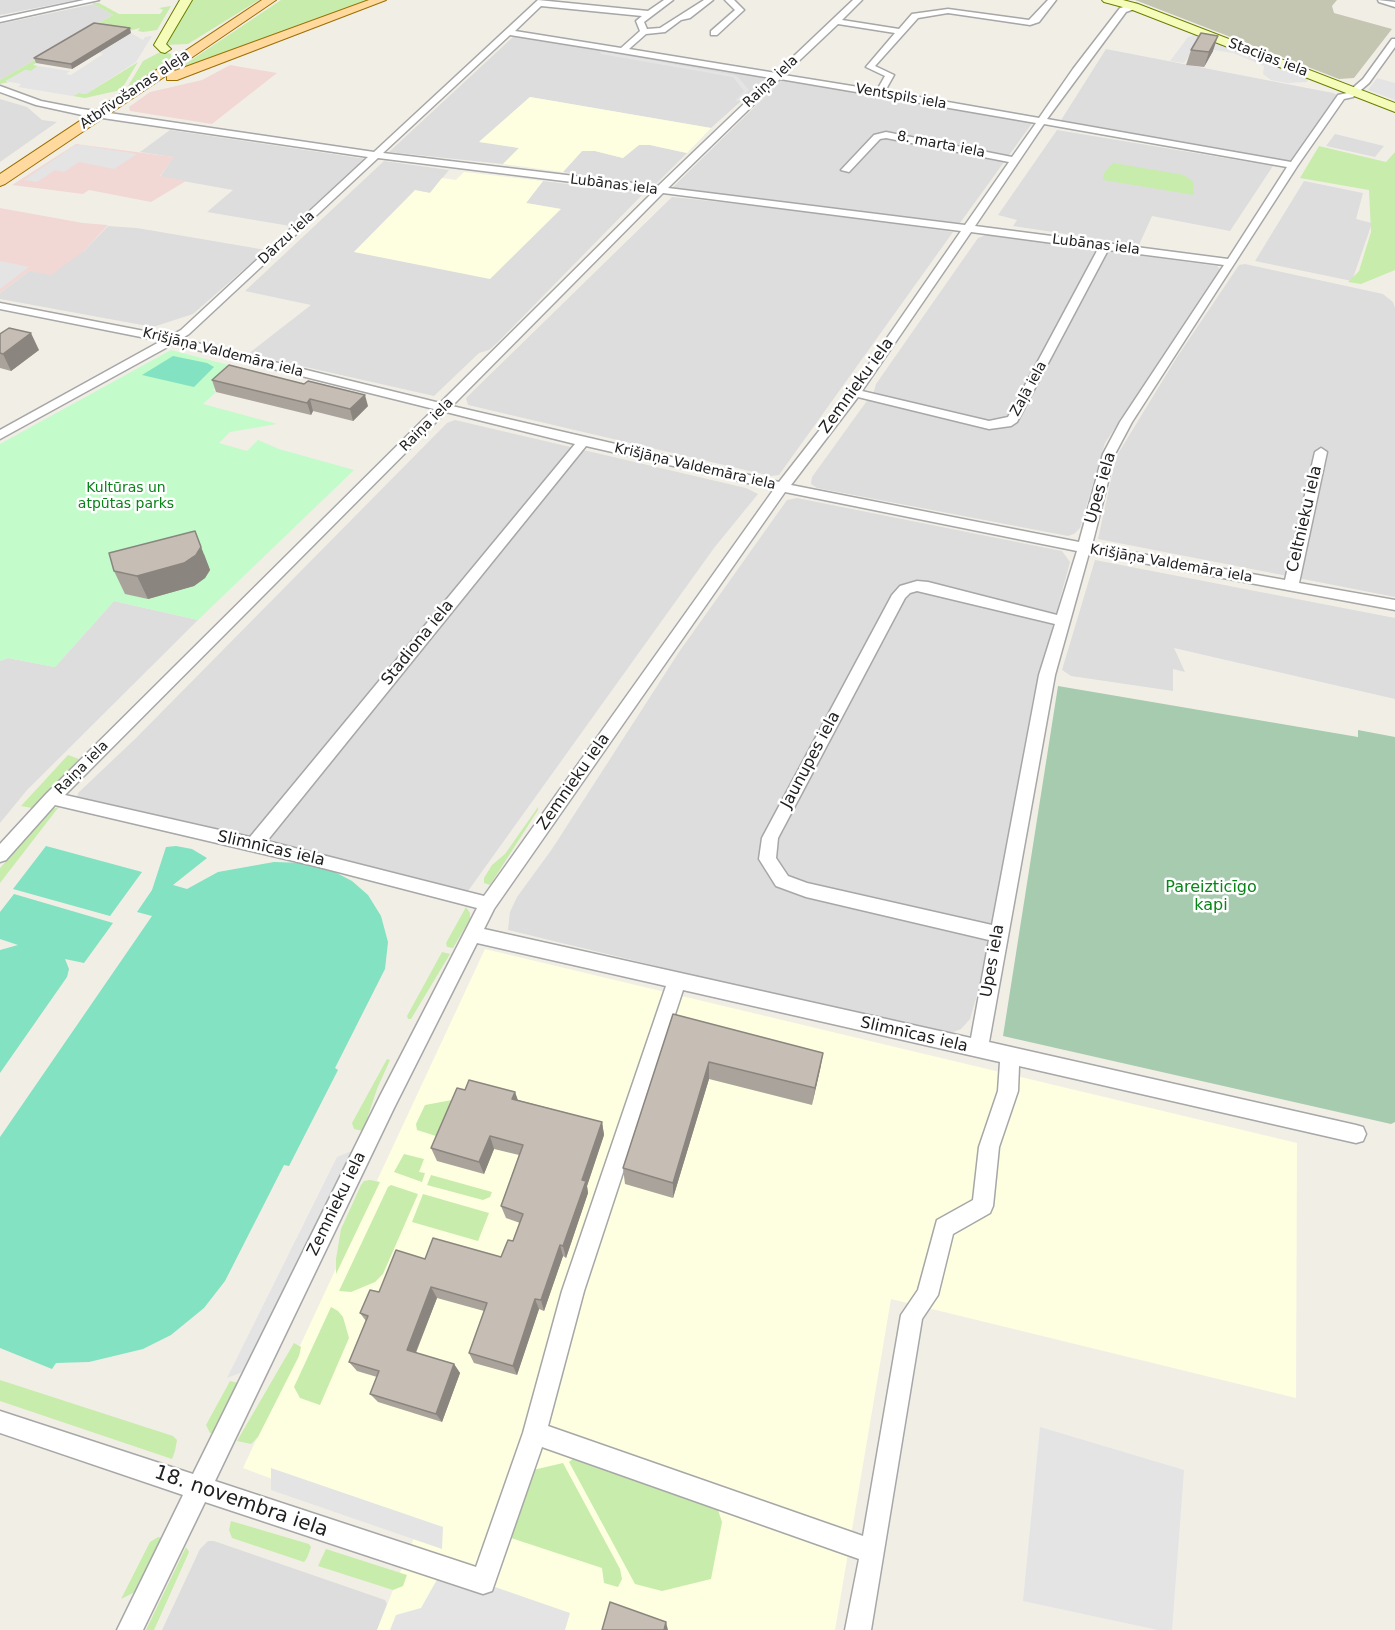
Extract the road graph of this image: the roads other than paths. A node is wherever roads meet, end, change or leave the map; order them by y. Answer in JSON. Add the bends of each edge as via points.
{"nodes":[{"id":1,"x":95,"y":0,"type":"edge"},
{"id":2,"x":186,"y":0,"type":"edge"},
{"id":3,"x":270,"y":0,"type":"edge"},
{"id":4,"x":380,"y":0,"type":"edge"},
{"id":5,"x":669,"y":0,"type":"edge"},
{"id":6,"x":709,"y":0,"type":"edge"},
{"id":7,"x":729,"y":0,"type":"edge"},
{"id":8,"x":858,"y":0,"type":"edge"},
{"id":9,"x":1052,"y":0,"type":"edge"},
{"id":10,"x":1108,"y":0,"type":"edge"},
{"id":11,"x":1382,"y":0,"type":"edge"},
{"id":12,"x":541,"y":2,"type":"edge"},
{"id":13,"x":1395,"y":5,"type":"edge"},
{"id":14,"x":1137,"y":7,"type":"junction"},
{"id":15,"x":650,"y":14,"type":"junction"},
{"id":16,"x":248,"y":15,"type":"junction"},
{"id":17,"x":0,"y":20,"type":"edge"},
{"id":18,"x":835,"y":21,"type":"junction"},
{"id":19,"x":509,"y":32,"type":"junction"},
{"id":20,"x":644,"y":32,"type":"junction"},
{"id":21,"x":901,"y":32,"type":"junction"},
{"id":22,"x":714,"y":33,"type":"dead end"},
{"id":23,"x":1395,"y":41,"type":"edge"},
{"id":24,"x":165,"y":49,"type":"junction"},
{"id":25,"x":622,"y":51,"type":"junction"},
{"id":26,"x":180,"y":60,"type":"junction"},
{"id":27,"x":778,"y":76,"type":"junction"},
{"id":28,"x":0,"y":89,"type":"edge"},
{"id":29,"x":1354,"y":91,"type":"junction"},
{"id":30,"x":132,"y":92,"type":"junction"},
{"id":31,"x":880,"y":93,"type":"junction"},
{"id":32,"x":1395,"y":108,"type":"edge"},
{"id":33,"x":100,"y":114,"type":"junction"},
{"id":34,"x":1042,"y":122,"type":"junction"},
{"id":35,"x":376,"y":155,"type":"junction"},
{"id":36,"x":1015,"y":160,"type":"junction"},
{"id":37,"x":1293,"y":165,"type":"junction"},
{"id":38,"x":846,"y":170,"type":"dead end"},
{"id":39,"x":0,"y":181,"type":"edge"},
{"id":40,"x":661,"y":190,"type":"junction"},
{"id":41,"x":967,"y":228,"type":"junction"},
{"id":42,"x":1105,"y":246,"type":"junction"},
{"id":43,"x":1232,"y":263,"type":"junction"},
{"id":44,"x":0,"y":306,"type":"edge"},
{"id":45,"x":172,"y":340,"type":"junction"},
{"id":46,"x":855,"y":393,"type":"junction"},
{"id":47,"x":445,"y":407,"type":"junction"},
{"id":48,"x":0,"y":435,"type":"edge"},
{"id":49,"x":584,"y":442,"type":"junction"},
{"id":50,"x":1321,"y":452,"type":"dead end"},
{"id":51,"x":782,"y":487,"type":"junction"},
{"id":52,"x":1085,"y":548,"type":"junction"},
{"id":53,"x":1291,"y":585,"type":"junction"},
{"id":54,"x":1395,"y":605,"type":"edge"},
{"id":55,"x":1063,"y":621,"type":"junction"},
{"id":56,"x":52,"y":798,"type":"junction"},
{"id":57,"x":254,"y":845,"type":"junction"},
{"id":58,"x":0,"y":855,"type":"edge"},
{"id":59,"x":489,"y":904,"type":"junction"},
{"id":60,"x":473,"y":934,"type":"junction"},
{"id":61,"x":998,"y":934,"type":"junction"},
{"id":62,"x":677,"y":980,"type":"junction"},
{"id":63,"x":978,"y":1050,"type":"junction"},
{"id":64,"x":1010,"y":1057,"type":"junction"},
{"id":65,"x":1356,"y":1134,"type":"dead end"},
{"id":66,"x":0,"y":1422,"type":"edge"},
{"id":67,"x":535,"y":1433,"type":"junction"},
{"id":68,"x":199,"y":1488,"type":"junction"},
{"id":69,"x":873,"y":1552,"type":"junction"},
{"id":70,"x":129,"y":1630,"type":"edge"},
{"id":71,"x":858,"y":1630,"type":"edge"}],
"edges":[{"from":1,"to":17,"type":"street"},
{"from":2,"to":24,"type":"main road","via":[[160,45]]},
{"from":3,"to":16,"type":"main road","name":"Atbrīvošanas aleja"},
{"from":4,"to":30,"type":"main road"},
{"from":5,"to":15,"type":"street"},
{"from":6,"to":20,"type":"street","via":[[662,30]]},
{"from":7,"to":22,"type":"street","via":[[740,10]]},
{"from":8,"to":18,"type":"street","name":"Raiņa iela"},
{"from":9,"to":21,"type":"street","via":[[1032,26],[943,10],[915,16]]},
{"from":10,"to":14,"type":"main road","name":"Stacijas iela"},
{"from":11,"to":13,"type":"street"},
{"from":12,"to":15,"type":"street"},
{"from":12,"to":19,"type":"street","name":"Dārzu iela"},
{"from":14,"to":29,"type":"main road","name":"Stacijas iela"},
{"from":14,"to":34,"type":"street","name":"Zemnieku iela","via":[[1123,10]]},
{"from":15,"to":20,"type":"street","via":[[640,21]]},
{"from":16,"to":24,"type":"main road","via":[[214,29],[188,46]]},
{"from":16,"to":26,"type":"main road","name":"Atbrīvošanas aleja"},
{"from":18,"to":21,"type":"street"},
{"from":18,"to":27,"type":"street","name":"Raiņa iela"},
{"from":19,"to":25,"type":"street","name":"Ventspils iela"},
{"from":19,"to":35,"type":"street","name":"Dārzu iela"},
{"from":20,"to":25,"type":"street"},
{"from":21,"to":31,"type":"street","via":[[870,67],[890,75]]},
{"from":23,"to":29,"type":"street","name":"Upes iela"},
{"from":24,"to":26,"type":"main road"},
{"from":25,"to":27,"type":"street","name":"Ventspils iela"},
{"from":26,"to":30,"type":"main road","name":"Atbrīvošanas aleja"},
{"from":27,"to":31,"type":"street","name":"Ventspils iela"},
{"from":27,"to":40,"type":"street","name":"Raiņa iela"},
{"from":28,"to":33,"type":"street","name":"Lubānas iela","via":[[51,106]]},
{"from":29,"to":32,"type":"main road","name":"Stacijas iela"},
{"from":29,"to":37,"type":"street","name":"Upes iela","via":[[1341,97]]},
{"from":30,"to":33,"type":"main road","name":"Atbrīvošanas aleja"},
{"from":31,"to":34,"type":"street","name":"Ventspils iela"},
{"from":33,"to":35,"type":"street","name":"Lubānas iela"},
{"from":33,"to":39,"type":"main road","name":"Atbrīvošanas aleja"},
{"from":34,"to":36,"type":"street","name":"Zemnieku iela"},
{"from":34,"to":37,"type":"street","name":"Ventspils iela"},
{"from":35,"to":40,"type":"street","name":"Lubānas iela"},
{"from":35,"to":45,"type":"street","name":"Dārzu iela","via":[[199,320]]},
{"from":36,"to":38,"type":"street","name":"8. marta iela","via":[[886,135],[877,137]]},
{"from":36,"to":41,"type":"street","name":"Zemnieku iela"},
{"from":37,"to":43,"type":"street","name":"Upes iela"},
{"from":40,"to":41,"type":"street","name":"Lubānas iela"},
{"from":40,"to":47,"type":"street","name":"Raiņa iela"},
{"from":41,"to":42,"type":"street","name":"Lubānas iela"},
{"from":41,"to":46,"type":"street","name":"Zemnieku iela"},
{"from":42,"to":43,"type":"street","name":"Lubānas iela"},
{"from":42,"to":46,"type":"street","name":"Zaļā iela","via":[[1013,419],[1007,423],[989,425]]},
{"from":43,"to":52,"type":"street","name":"Upes iela","via":[[1126,422],[1109,454]]},
{"from":44,"to":45,"type":"street","name":"Krišjāņa Valdemāra iela"},
{"from":45,"to":47,"type":"street","name":"Krišjāņa Valdemāra iela"},
{"from":45,"to":48,"type":"street","name":"Dārzu iela"},
{"from":46,"to":51,"type":"street","name":"Zemnieku iela"},
{"from":47,"to":49,"type":"street","name":"Krišjāņa Valdemāra iela"},
{"from":47,"to":56,"type":"street","name":"Raiņa iela"},
{"from":49,"to":51,"type":"street","name":"Krišjāņa Valdemāra iela"},
{"from":49,"to":57,"type":"street","name":"Stadiona iela"},
{"from":50,"to":53,"type":"street","name":"Celtnieku iela"},
{"from":51,"to":52,"type":"street","name":"Krišjāņa Valdemāra iela"},
{"from":51,"to":59,"type":"street","name":"Zemnieku iela"},
{"from":52,"to":53,"type":"street","name":"Krišjāņa Valdemāra iela"},
{"from":52,"to":55,"type":"street","name":"Upes iela"},
{"from":53,"to":54,"type":"street","name":"Krišjāņa Valdemāra iela"},
{"from":55,"to":61,"type":"street","name":"Upes iela","via":[[1047,675]]},
{"from":55,"to":61,"type":"street","name":"Jaunupes iela","via":[[928,587],[906,589],[899,595],[770,838],[767,859],[782,881],[806,890]]},
{"from":56,"to":57,"type":"street","name":"Slimnīcas iela"},
{"from":56,"to":58,"type":"street","name":"Raiņa iela"},
{"from":57,"to":59,"type":"street","name":"Slimnīcas iela"},
{"from":59,"to":60,"type":"street","name":"Zemnieku iela"},
{"from":60,"to":62,"type":"street","name":"Slimnīcas iela"},
{"from":60,"to":68,"type":"street","name":"Zemnieku iela"},
{"from":61,"to":63,"type":"street","name":"Upes iela"},
{"from":62,"to":63,"type":"street","name":"Slimnīcas iela"},
{"from":62,"to":67,"type":"street","via":[[573,1291]]},
{"from":63,"to":64,"type":"street","name":"Slimnīcas iela"},
{"from":64,"to":65,"type":"street","name":"Slimnīcas iela"},
{"from":64,"to":69,"type":"street","via":[[1008,1091],[989,1148],[983,1206],[944,1227],[927,1295],[912,1316]]},
{"from":66,"to":68,"type":"street","name":"18. novembra iela"},
{"from":67,"to":68,"type":"street","name":"18. novembra iela","via":[[483,1582]]},
{"from":67,"to":69,"type":"street"},
{"from":68,"to":70,"type":"street","name":"Zemnieku iela"},
{"from":69,"to":71,"type":"street"}]}
